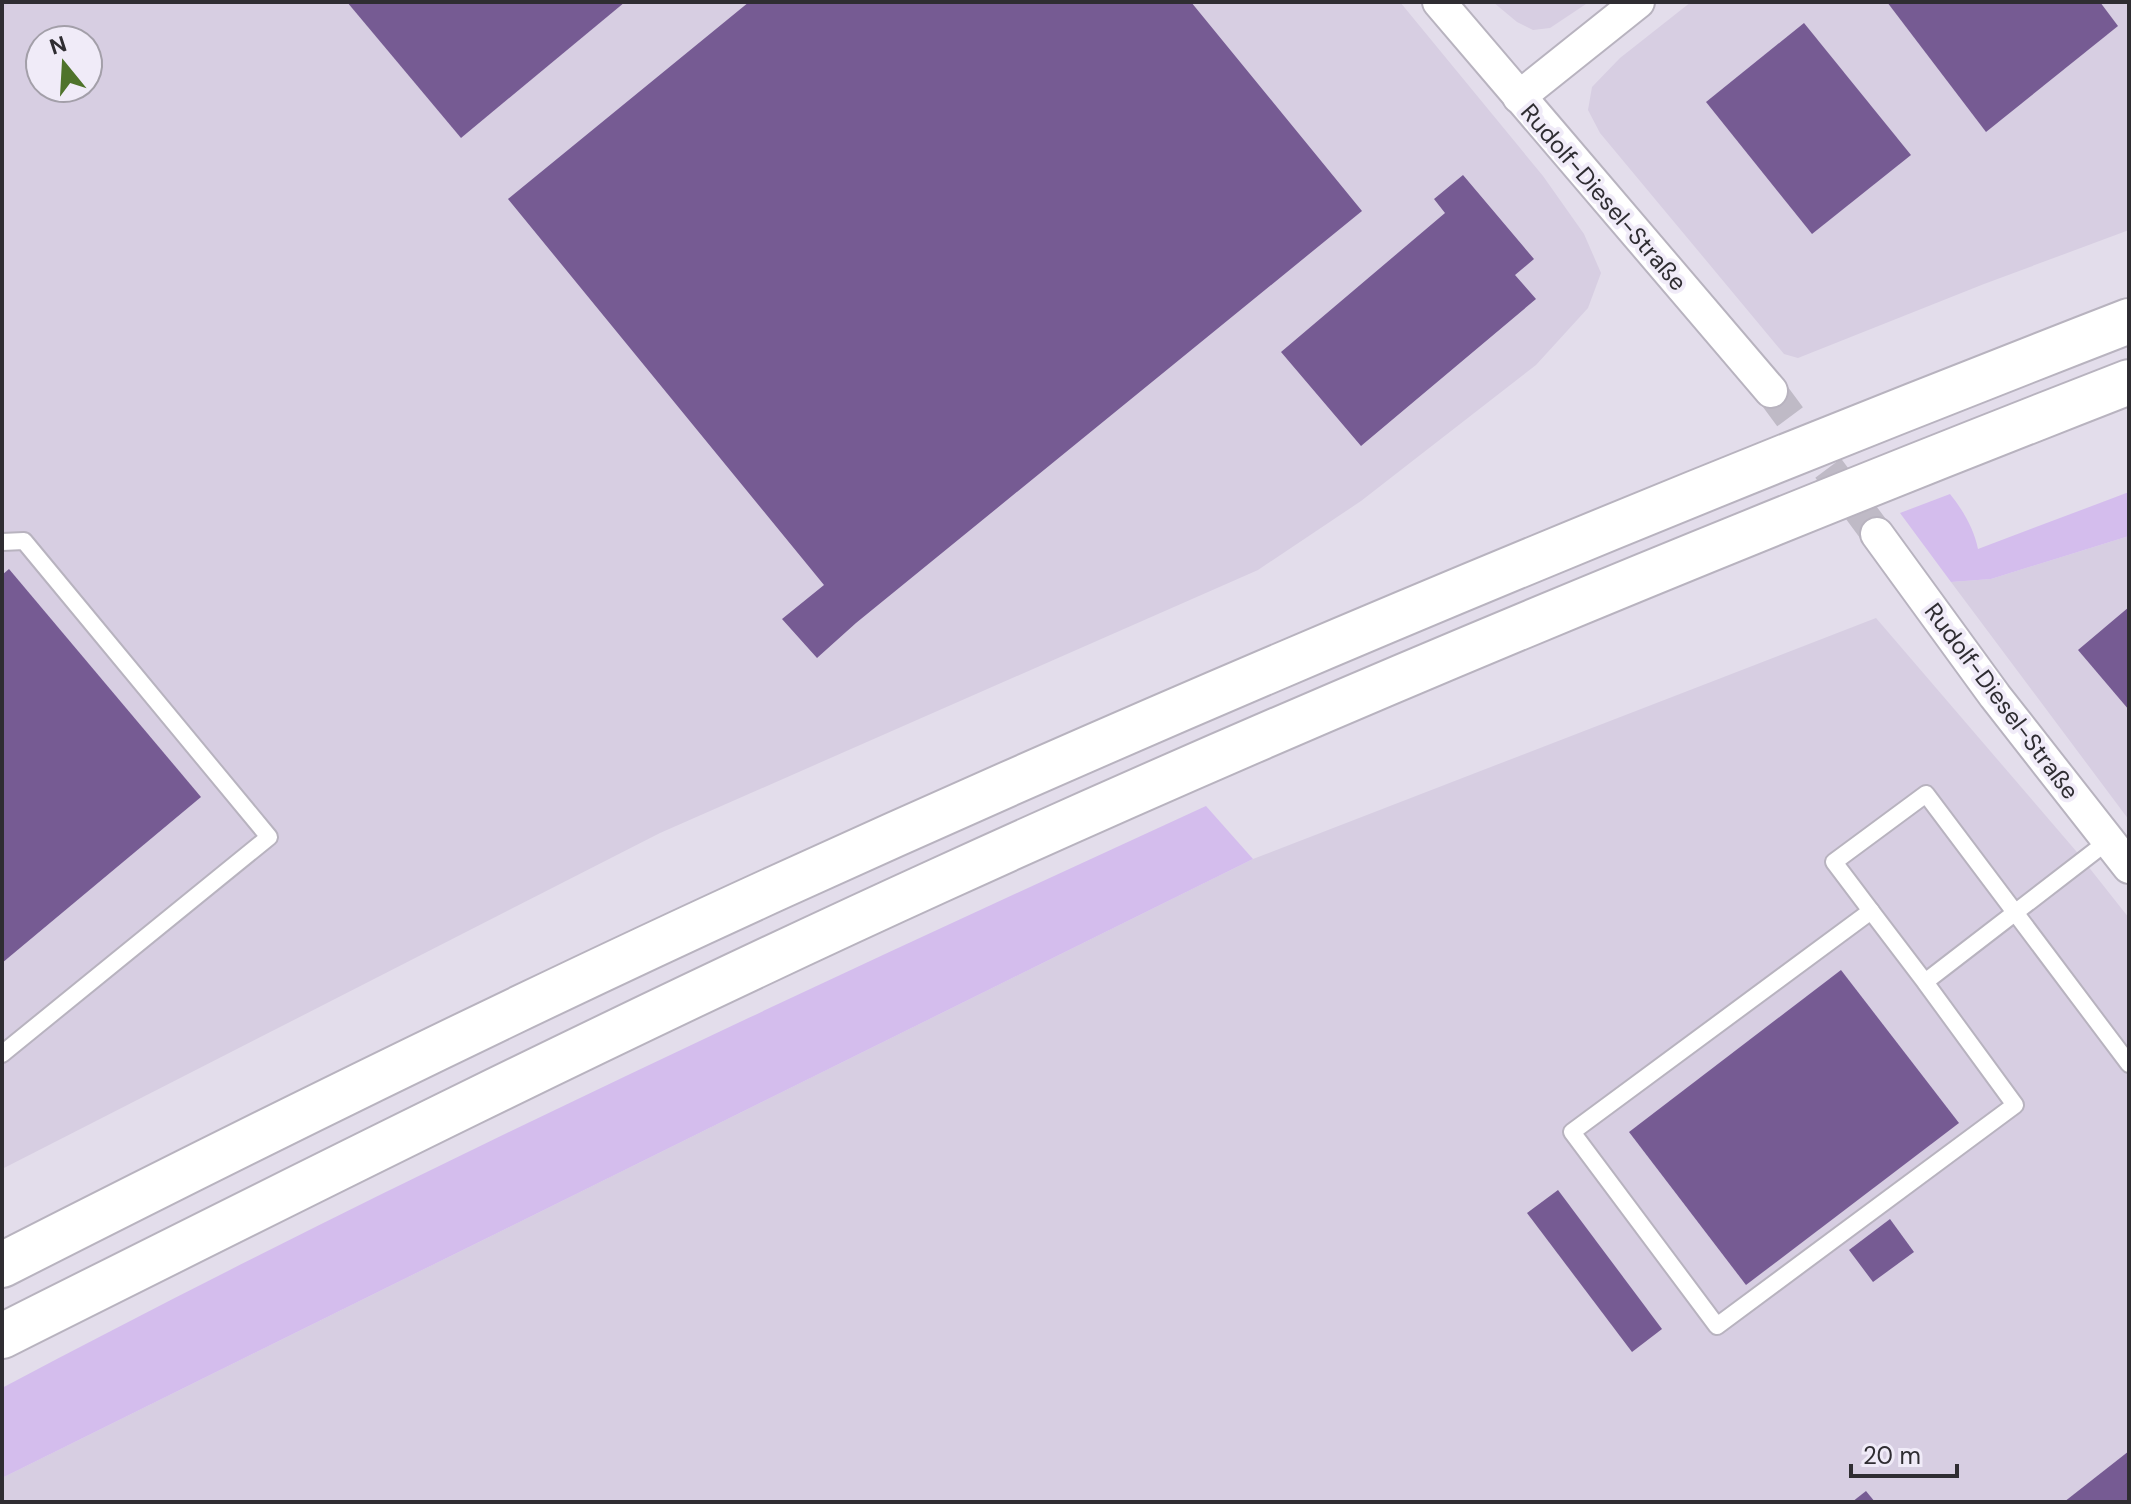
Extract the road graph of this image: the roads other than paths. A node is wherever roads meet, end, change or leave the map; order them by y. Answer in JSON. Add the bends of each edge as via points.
{"nodes":[{"id":1,"x":1439,"y":2,"type":"edge"},
{"id":2,"x":1638,"y":2,"type":"edge"},
{"id":3,"x":1519,"y":97,"type":"junction"},
{"id":4,"x":2129,"y":321,"type":"edge"},
{"id":5,"x":2129,"y":382,"type":"edge"},
{"id":6,"x":1771,"y":391,"type":"tunnel mouth"},
{"id":7,"x":1877,"y":534,"type":"tunnel mouth"},
{"id":8,"x":2,"y":542,"type":"edge"},
{"id":9,"x":2108,"y":841,"type":"junction"},
{"id":10,"x":2129,"y":867,"type":"edge"},
{"id":11,"x":1871,"y":911,"type":"junction"},
{"id":12,"x":2015,"y":913,"type":"junction"},
{"id":13,"x":1925,"y":982,"type":"junction"},
{"id":14,"x":2,"y":1054,"type":"edge"},
{"id":15,"x":2129,"y":1064,"type":"edge"},
{"id":16,"x":2,"y":1265,"type":"edge"},
{"id":17,"x":2,"y":1336,"type":"edge"}],
"edges":[{"from":1,"to":3,"type":"street","name":"Rudolf-Diesel-Straße"},
{"from":2,"to":3,"type":"street"},
{"from":3,"to":6,"type":"street","name":"Rudolf-Diesel-Straße"},
{"from":4,"to":16,"type":"highway","via":[[1675,499],[994,791],[489,1025]]},
{"from":5,"to":17,"type":"highway","via":[[1713,546],[938,880],[498,1089]]},
{"from":7,"to":9,"type":"street","name":"Rudolf-Diesel-Straße"},
{"from":8,"to":14,"type":"lane","via":[[24,541],[269,837]]},
{"from":9,"to":10,"type":"street","name":"Rudolf-Diesel-Straße"},
{"from":9,"to":12,"type":"lane"},
{"from":11,"to":12,"type":"lane","via":[[1834,862],[1926,794]]},
{"from":11,"to":13,"type":"lane"},
{"from":11,"to":13,"type":"lane","via":[[1572,1132],[1717,1326],[2015,1105]]},
{"from":12,"to":13,"type":"lane"},
{"from":12,"to":15,"type":"lane"}]}
